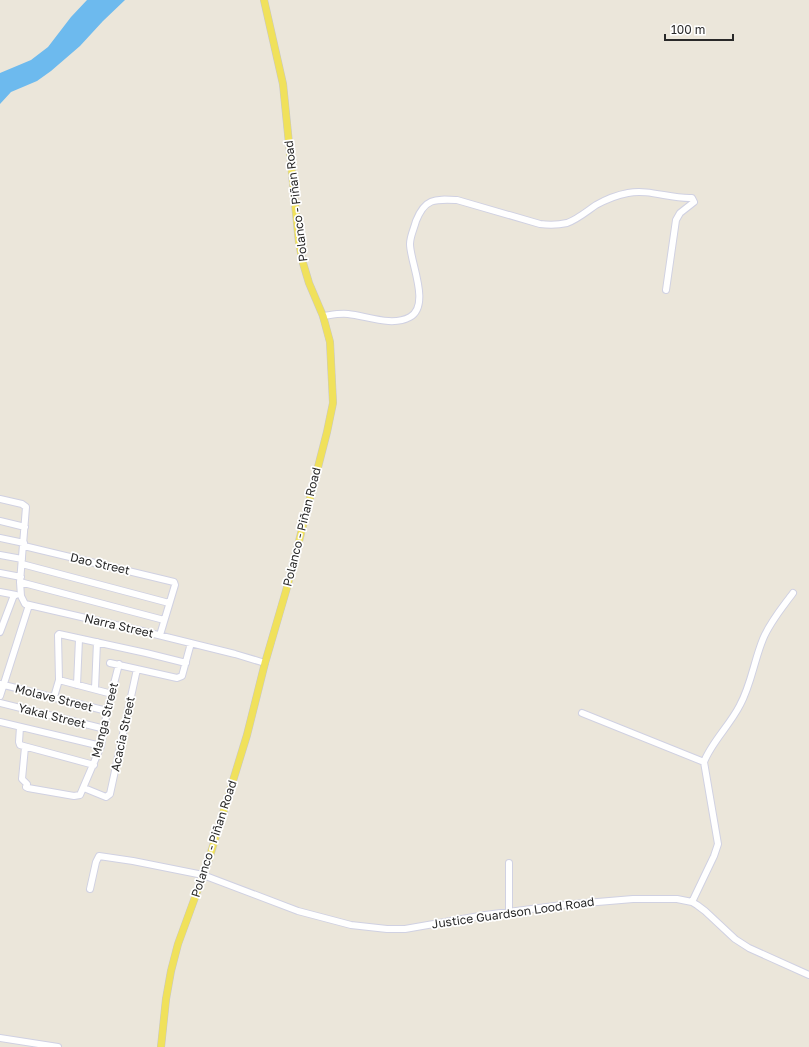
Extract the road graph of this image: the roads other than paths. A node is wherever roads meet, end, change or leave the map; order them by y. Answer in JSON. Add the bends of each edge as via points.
{"nodes":[{"id":1,"x":264,"y":0,"type":"edge"},
{"id":2,"x":666,"y":290,"type":"dead end"},
{"id":3,"x":324,"y":316,"type":"junction"},
{"id":4,"x":0,"y":499,"type":"edge"},
{"id":5,"x":0,"y":521,"type":"edge"},
{"id":6,"x":25,"y":527,"type":"junction"},
{"id":7,"x":0,"y":538,"type":"edge"},
{"id":8,"x":24,"y":545,"type":"junction"},
{"id":9,"x":0,"y":554,"type":"edge"},
{"id":10,"x":22,"y":562,"type":"junction"},
{"id":11,"x":0,"y":573,"type":"edge"},
{"id":12,"x":21,"y":580,"type":"junction"},
{"id":13,"x":0,"y":592,"type":"edge"},
{"id":14,"x":793,"y":593,"type":"dead end"},
{"id":15,"x":14,"y":595,"type":"junction"},
{"id":16,"x":22,"y":598,"type":"junction"},
{"id":17,"x":169,"y":603,"type":"junction"},
{"id":18,"x":29,"y":605,"type":"junction"},
{"id":19,"x":164,"y":620,"type":"junction"},
{"id":20,"x":0,"y":632,"type":"edge"},
{"id":21,"x":160,"y":635,"type":"junction"},
{"id":22,"x":79,"y":638,"type":"junction"},
{"id":23,"x":97,"y":642,"type":"junction"},
{"id":24,"x":191,"y":644,"type":"junction"},
{"id":25,"x":110,"y":663,"type":"dead end"},
{"id":26,"x":186,"y":663,"type":"junction"},
{"id":27,"x":265,"y":663,"type":"junction"},
{"id":28,"x":119,"y":664,"type":"junction"},
{"id":29,"x":137,"y":669,"type":"junction"},
{"id":30,"x":59,"y":680,"type":"junction"},
{"id":31,"x":2,"y":684,"type":"edge"},
{"id":32,"x":77,"y":685,"type":"junction"},
{"id":33,"x":95,"y":689,"type":"junction"},
{"id":34,"x":112,"y":694,"type":"junction"},
{"id":35,"x":0,"y":696,"type":"edge"},
{"id":36,"x":54,"y":697,"type":"junction"},
{"id":37,"x":0,"y":703,"type":"edge"},
{"id":38,"x":107,"y":712,"type":"junction"},
{"id":39,"x":582,"y":714,"type":"dead end"},
{"id":40,"x":0,"y":722,"type":"edge"},
{"id":41,"x":20,"y":727,"type":"junction"},
{"id":42,"x":105,"y":729,"type":"junction"},
{"id":43,"x":22,"y":746,"type":"junction"},
{"id":44,"x":101,"y":746,"type":"junction"},
{"id":45,"x":704,"y":762,"type":"junction"},
{"id":46,"x":94,"y":765,"type":"junction"},
{"id":47,"x":84,"y":788,"type":"junction"},
{"id":48,"x":509,"y":863,"type":"dead end"},
{"id":49,"x":203,"y":875,"type":"junction"},
{"id":50,"x":90,"y":889,"type":"dead end"},
{"id":51,"x":692,"y":902,"type":"junction"},
{"id":52,"x":509,"y":912,"type":"junction"},
{"id":53,"x":809,"y":975,"type":"edge"},
{"id":54,"x":0,"y":1038,"type":"edge"},
{"id":55,"x":58,"y":1047,"type":"edge"},
{"id":56,"x":162,"y":1047,"type":"edge"}],
"edges":[{"from":1,"to":3,"type":"main road","name":"Polanco - Piñan Road","via":[[283,84],[299,243],[309,283]]},
{"from":2,"to":3,"type":"street","via":[[676,220],[680,213],[694,202],[692,198],[649,192],[627,193],[596,205],[569,222],[552,225],[540,224],[457,200],[432,201],[423,207],[410,237],[419,298],[418,306],[411,316],[398,321],[346,314]]},
{"from":3,"to":27,"type":"main road","name":"Polanco - Piñan Road","via":[[330,342],[333,403],[290,576]]},
{"from":4,"to":6,"type":"street","via":[[26,507]]},
{"from":5,"to":6,"type":"street"},
{"from":6,"to":8,"type":"street"},
{"from":7,"to":8,"type":"street","name":"Dao Street"},
{"from":8,"to":10,"type":"street"},
{"from":8,"to":17,"type":"street","name":"Dao Street","via":[[171,581],[175,583]]},
{"from":9,"to":10,"type":"street"},
{"from":10,"to":12,"type":"street"},
{"from":10,"to":17,"type":"street"},
{"from":11,"to":12,"type":"street"},
{"from":12,"to":16,"type":"street"},
{"from":12,"to":19,"type":"street"},
{"from":13,"to":15,"type":"street"},
{"from":14,"to":45,"type":"street","via":[[772,621],[740,704]]},
{"from":15,"to":16,"type":"street"},
{"from":15,"to":20,"type":"street"},
{"from":16,"to":18,"type":"street","name":"Narra Street","via":[[25,604]]},
{"from":17,"to":19,"type":"street"},
{"from":18,"to":21,"type":"street","name":"Narra Street"},
{"from":18,"to":31,"type":"street"},
{"from":19,"to":21,"type":"street"},
{"from":21,"to":24,"type":"street","name":"Narra Street"},
{"from":22,"to":23,"type":"street"},
{"from":22,"to":30,"type":"street","via":[[61,633],[58,635]]},
{"from":22,"to":32,"type":"street"},
{"from":23,"to":26,"type":"street"},
{"from":23,"to":33,"type":"street"},
{"from":24,"to":26,"type":"street"},
{"from":24,"to":27,"type":"street","name":"Narra Street"},
{"from":25,"to":28,"type":"street"},
{"from":26,"to":29,"type":"street","via":[[180,678]]},
{"from":27,"to":49,"type":"main road","name":"Polanco - Piñan Road","via":[[247,735]]},
{"from":28,"to":29,"type":"street"},
{"from":28,"to":34,"type":"street","name":"Manga Street"},
{"from":29,"to":47,"type":"street","name":"Acacia Street","via":[[110,794],[106,797]]},
{"from":30,"to":32,"type":"street"},
{"from":30,"to":36,"type":"street"},
{"from":31,"to":35,"type":"street"},
{"from":31,"to":36,"type":"street","name":"Molave Street"},
{"from":32,"to":33,"type":"street"},
{"from":33,"to":34,"type":"street"},
{"from":34,"to":38,"type":"street","name":"Manga Street"},
{"from":36,"to":38,"type":"street","name":"Molave Street"},
{"from":37,"to":42,"type":"street","name":"Yakal Street"},
{"from":38,"to":42,"type":"street","name":"Manga Street"},
{"from":39,"to":45,"type":"street"},
{"from":40,"to":41,"type":"street"},
{"from":41,"to":43,"type":"street","via":[[19,742]]},
{"from":41,"to":44,"type":"street"},
{"from":42,"to":44,"type":"street","name":"Manga Street"},
{"from":43,"to":46,"type":"street"},
{"from":43,"to":47,"type":"street","name":"Manga Street","via":[[22,780],[27,784],[26,787],[79,795]]},
{"from":44,"to":46,"type":"street","name":"Manga Street"},
{"from":45,"to":51,"type":"street","via":[[718,844]]},
{"from":46,"to":47,"type":"street","name":"Manga Street"},
{"from":48,"to":52,"type":"street"},
{"from":49,"to":50,"type":"street","name":"Justice Guardson Lood Road","via":[[99,856]]},
{"from":49,"to":52,"type":"street","name":"Justice Guardson Lood Road","via":[[298,911],[366,927],[405,929]]},
{"from":49,"to":56,"type":"main road","name":"Polanco - Piñan Road","via":[[171,971]]},
{"from":51,"to":52,"type":"street","name":"Justice Guardson Lood Road","via":[[677,899],[633,899]]},
{"from":51,"to":53,"type":"street","name":"Justice Guardson Lood Road","via":[[749,948]]},
{"from":54,"to":55,"type":"street"}]}
